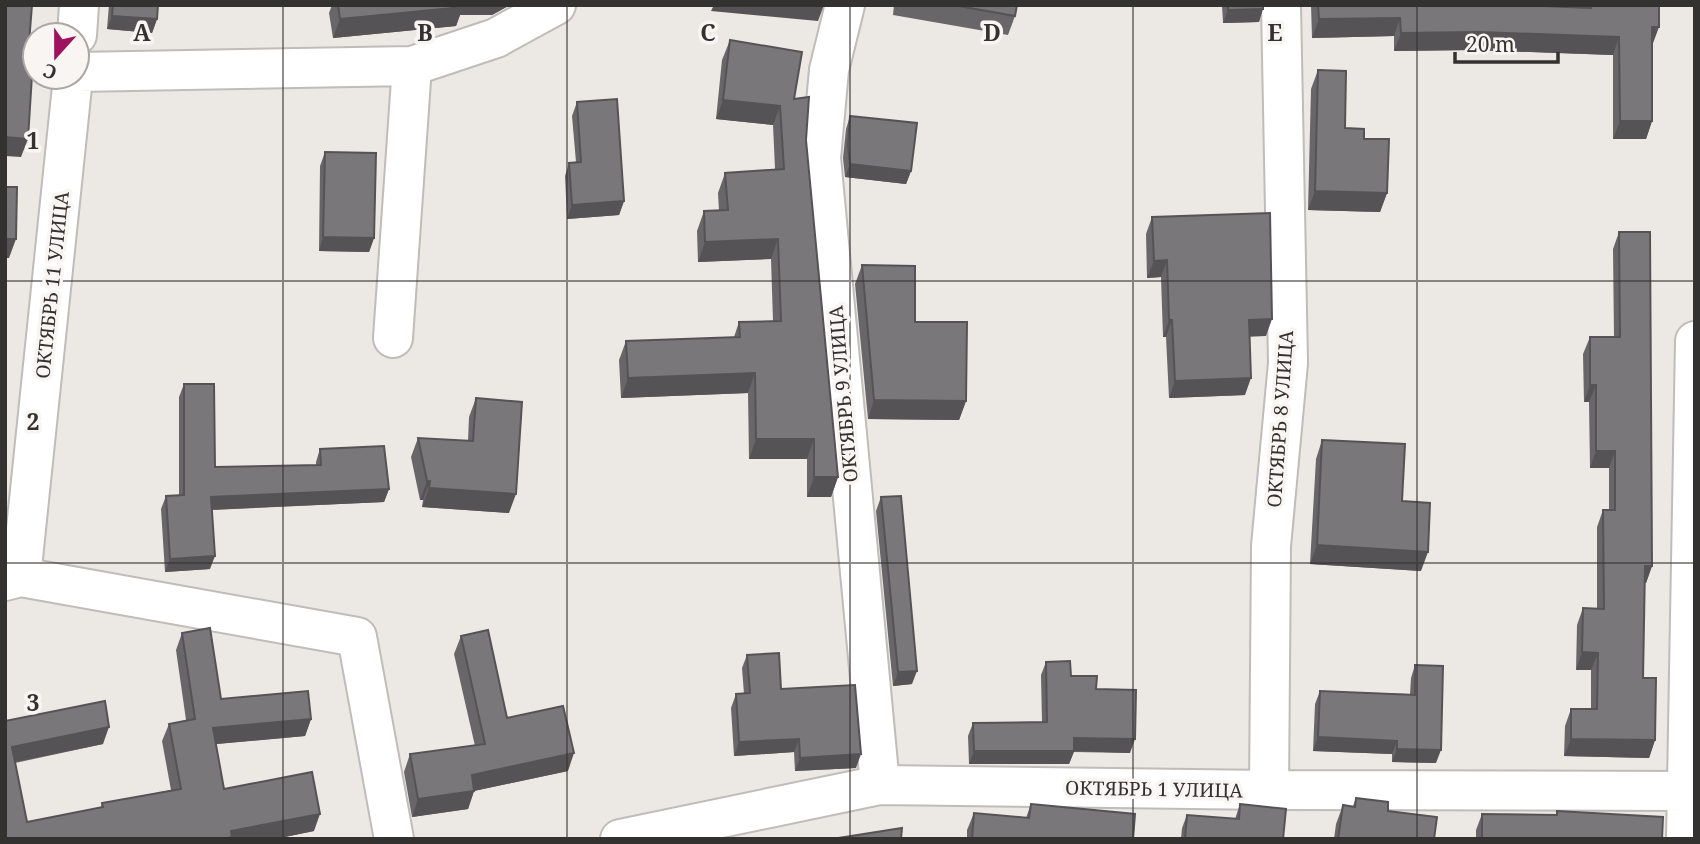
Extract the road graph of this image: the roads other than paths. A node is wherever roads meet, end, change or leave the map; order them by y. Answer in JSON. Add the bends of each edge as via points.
{"nodes":[{"id":1,"x":556,"y":5,"type":"edge"},
{"id":2,"x":845,"y":5,"type":"edge"},
{"id":3,"x":1281,"y":5,"type":"edge"},
{"id":4,"x":412,"y":66,"type":"junction"},
{"id":5,"x":91,"y":72,"type":"edge"},
{"id":6,"x":72,"y":91,"type":"edge"},
{"id":7,"x":393,"y":338,"type":"dead end"},
{"id":8,"x":1695,"y":341,"type":"edge"},
{"id":9,"x":13,"y":579,"type":"edge"},
{"id":10,"x":880,"y":785,"type":"junction"},
{"id":11,"x":1269,"y":790,"type":"junction"},
{"id":12,"x":1691,"y":791,"type":"edge"},
{"id":13,"x":394,"y":839,"type":"edge"},
{"id":14,"x":620,"y":839,"type":"edge"},
{"id":15,"x":1686,"y":839,"type":"edge"}],
"edges":[{"from":1,"to":4,"type":"street","via":[[496,38]]},
{"from":2,"to":10,"type":"street","name":"ОКТЯБРЬ 9 УЛИЦА","via":[[829,70],[821,158]]},
{"from":3,"to":11,"type":"street","name":"ОКТЯБРЬ 8 УЛИЦА","via":[[1288,363],[1271,546]]},
{"from":4,"to":5,"type":"street"},
{"from":4,"to":7,"type":"street"},
{"from":6,"to":9,"type":"street","name":"ОКТЯБРЬ 11 УЛИЦА"},
{"from":8,"to":12,"type":"street"},
{"from":9,"to":13,"type":"street","via":[[357,637]]},
{"from":10,"to":11,"type":"street","name":"ОКТЯБРЬ 1 УЛИЦА"},
{"from":10,"to":14,"type":"street","name":"ОКТЯБРЬ 1 УЛИЦА"},
{"from":11,"to":12,"type":"street","name":"ОКТЯБРЬ 1 УЛИЦА"},
{"from":12,"to":15,"type":"street"}]}
